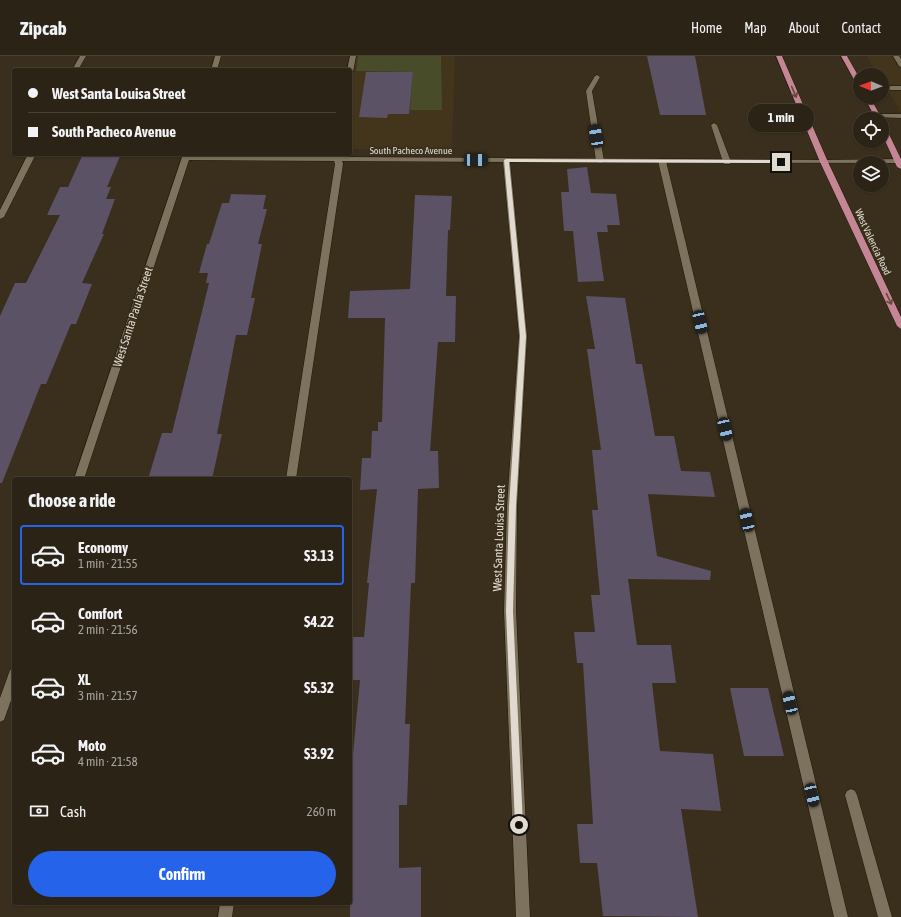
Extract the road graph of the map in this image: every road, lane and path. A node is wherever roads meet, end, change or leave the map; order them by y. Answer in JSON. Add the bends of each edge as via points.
{"nodes":[{"id":1,"x":83,"y":56,"type":"edge"},
{"id":2,"x":218,"y":56,"type":"edge"},
{"id":3,"x":353,"y":56,"type":"edge"},
{"id":4,"x":779,"y":56,"type":"edge"},
{"id":5,"x":844,"y":56,"type":"edge"},
{"id":6,"x":896,"y":56,"type":"edge"},
{"id":7,"x":901,"y":64,"type":"edge"},
{"id":8,"x":77,"y":68,"type":"edge"},
{"id":9,"x":215,"y":68,"type":"edge"},
{"id":10,"x":351,"y":68,"type":"edge"},
{"id":11,"x":853,"y":72,"type":"edge"},
{"id":12,"x":597,"y":77,"type":"dead end"},
{"id":13,"x":889,"y":88,"type":"edge"},
{"id":14,"x":901,"y":88,"type":"edge"},
{"id":15,"x":901,"y":116,"type":"edge"},
{"id":16,"x":889,"y":117,"type":"edge"},
{"id":17,"x":714,"y":125,"type":"dead end"},
{"id":18,"x":889,"y":140,"type":"edge"},
{"id":19,"x":31,"y":156,"type":"edge"},
{"id":20,"x":186,"y":156,"type":"edge"},
{"id":21,"x":337,"y":157,"type":"edge"},
{"id":22,"x":506,"y":160,"type":"junction"},
{"id":23,"x":600,"y":161,"type":"junction"},
{"id":24,"x":662,"y":161,"type":"junction"},
{"id":25,"x":727,"y":162,"type":"junction"},
{"id":26,"x":824,"y":162,"type":"junction"},
{"id":27,"x":900,"y":163,"type":"edge"},
{"id":28,"x":0,"y":217,"type":"edge"},
{"id":29,"x":901,"y":326,"type":"edge"},
{"id":30,"x":80,"y":477,"type":"edge"},
{"id":31,"x":291,"y":477,"type":"edge"},
{"id":32,"x":12,"y":680,"type":"edge"},
{"id":33,"x":0,"y":716,"type":"edge"},
{"id":34,"x":851,"y":795,"type":"dead end"},
{"id":35,"x":227,"y":905,"type":"edge"},
{"id":36,"x":225,"y":917,"type":"edge"},
{"id":37,"x":523,"y":917,"type":"edge"},
{"id":38,"x":841,"y":917,"type":"edge"},
{"id":39,"x":885,"y":917,"type":"edge"}],
"edges":[{"from":1,"to":8,"type":"street"},
{"from":2,"to":9,"type":"street"},
{"from":3,"to":10,"type":"street"},
{"from":4,"to":26,"type":"main road","name":"West Valencia Road","one_way":true},
{"from":5,"to":11,"type":"main road"},
{"from":6,"to":7,"type":"street"},
{"from":12,"to":23,"type":"street","via":[[589,91]]},
{"from":13,"to":14,"type":"street"},
{"from":15,"to":16,"type":"street"},
{"from":17,"to":25,"type":"street"},
{"from":18,"to":27,"type":"main road"},
{"from":19,"to":28,"type":"street"},
{"from":20,"to":21,"type":"street","name":"South Pacheco Avenue"},
{"from":20,"to":30,"type":"street","name":"West Santa Paula Street"},
{"from":21,"to":22,"type":"street","name":"South Pacheco Avenue"},
{"from":21,"to":31,"type":"street","via":[[339,164]]},
{"from":22,"to":23,"type":"street","name":"South Pacheco Avenue"},
{"from":22,"to":37,"type":"street","name":"West Santa Louisa Street","via":[[523,336],[512,506],[510,611]]},
{"from":23,"to":24,"type":"street","name":"South Pacheco Avenue"},
{"from":24,"to":25,"type":"street","name":"South Pacheco Avenue"},
{"from":24,"to":38,"type":"street"},
{"from":25,"to":26,"type":"street","name":"South Pacheco Avenue"},
{"from":26,"to":27,"type":"street","name":"South Pacheco Avenue"},
{"from":26,"to":29,"type":"main road","name":"West Valencia Road","one_way":true},
{"from":32,"to":33,"type":"street"},
{"from":34,"to":39,"type":"street"},
{"from":35,"to":36,"type":"street"}]}
